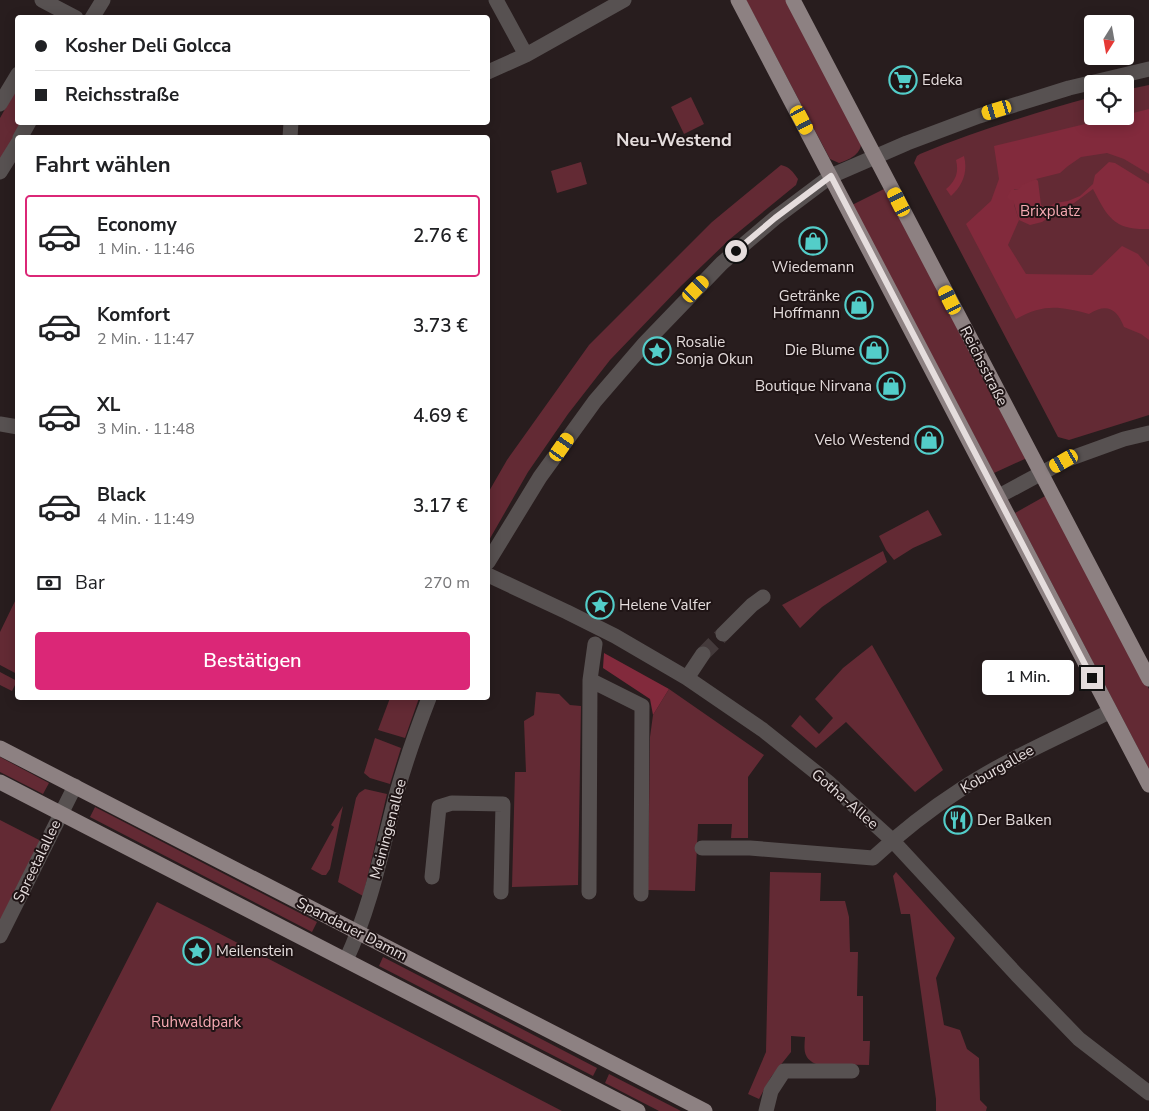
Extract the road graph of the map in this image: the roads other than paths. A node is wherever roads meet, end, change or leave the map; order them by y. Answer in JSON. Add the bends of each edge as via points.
{"nodes":[{"id":1,"x":42,"y":0,"type":"edge"},
{"id":2,"x":103,"y":0,"type":"edge"},
{"id":3,"x":496,"y":0,"type":"edge"},
{"id":4,"x":624,"y":0,"type":"edge"},
{"id":5,"x":738,"y":0,"type":"edge"},
{"id":6,"x":793,"y":0,"type":"edge"},
{"id":7,"x":55,"y":8,"type":"edge"},
{"id":8,"x":70,"y":15,"type":"edge"},
{"id":9,"x":94,"y":15,"type":"edge"},
{"id":10,"x":526,"y":54,"type":"junction"},
{"id":11,"x":1149,"y":69,"type":"edge"},
{"id":12,"x":490,"y":71,"type":"edge"},
{"id":13,"x":15,"y":79,"type":"edge"},
{"id":14,"x":0,"y":104,"type":"edge"},
{"id":15,"x":15,"y":147,"type":"edge"},
{"id":16,"x":876,"y":157,"type":"junction"},
{"id":17,"x":0,"y":172,"type":"edge"},
{"id":18,"x":831,"y":176,"type":"junction"},
{"id":19,"x":0,"y":424,"type":"edge"},
{"id":20,"x":15,"y":426,"type":"edge"},
{"id":21,"x":1149,"y":433,"type":"edge"},
{"id":22,"x":1040,"y":474,"type":"junction"},
{"id":23,"x":998,"y":496,"type":"junction"},
{"id":24,"x":490,"y":559,"type":"edge"},
{"id":25,"x":490,"y":576,"type":"edge"},
{"id":26,"x":763,"y":597,"type":"dead end"},
{"id":27,"x":723,"y":634,"type":"tunnel mouth"},
{"id":28,"x":595,"y":644,"type":"dead end"},
{"id":29,"x":703,"y":654,"type":"tunnel mouth"},
{"id":30,"x":687,"y":678,"type":"junction"},
{"id":31,"x":1149,"y":679,"type":"edge"},
{"id":32,"x":590,"y":680,"type":"junction"},
{"id":33,"x":428,"y":700,"type":"edge"},
{"id":34,"x":1109,"y":712,"type":"junction"},
{"id":35,"x":0,"y":748,"type":"edge"},
{"id":36,"x":0,"y":782,"type":"edge"},
{"id":37,"x":1149,"y":785,"type":"edge"},
{"id":38,"x":75,"y":786,"type":"junction"},
{"id":39,"x":61,"y":814,"type":"junction"},
{"id":40,"x":892,"y":840,"type":"junction"},
{"id":41,"x":702,"y":848,"type":"dead end"},
{"id":42,"x":432,"y":876,"type":"dead end"},
{"id":43,"x":501,"y":892,"type":"dead end"},
{"id":44,"x":588,"y":892,"type":"dead end"},
{"id":45,"x":641,"y":894,"type":"dead end"},
{"id":46,"x":359,"y":933,"type":"junction"},
{"id":47,"x":0,"y":936,"type":"edge"},
{"id":48,"x":346,"y":960,"type":"junction"},
{"id":49,"x":852,"y":1071,"type":"dead end"},
{"id":50,"x":1149,"y":1094,"type":"edge"},
{"id":51,"x":638,"y":1111,"type":"edge"},
{"id":52,"x":705,"y":1111,"type":"edge"},
{"id":53,"x":766,"y":1111,"type":"edge"}],
"edges":[{"from":1,"to":7,"type":"street"},
{"from":2,"to":9,"type":"street"},
{"from":3,"to":10,"type":"street"},
{"from":4,"to":10,"type":"street"},
{"from":5,"to":18,"type":"main road"},
{"from":6,"to":16,"type":"main road","name":"Reichsstraße"},
{"from":7,"to":8,"type":"street"},
{"from":10,"to":12,"type":"street"},
{"from":11,"to":16,"type":"street","via":[[1069,88],[979,116]]},
{"from":13,"to":14,"type":"street"},
{"from":15,"to":17,"type":"street"},
{"from":16,"to":18,"type":"street"},
{"from":16,"to":22,"type":"main road","name":"Reichsstraße"},
{"from":18,"to":23,"type":"main road"},
{"from":18,"to":24,"type":"street","via":[[722,262],[645,343],[594,401],[540,477]]},
{"from":19,"to":20,"type":"street"},
{"from":21,"to":22,"type":"street","via":[[1066,460]]},
{"from":22,"to":23,"type":"street"},
{"from":22,"to":31,"type":"main road","name":"Reichsstraße"},
{"from":23,"to":34,"type":"main road"},
{"from":25,"to":30,"type":"street","name":"Gotha-Allee","via":[[615,636]]},
{"from":26,"to":27,"type":"street"},
{"from":28,"to":32,"type":"street"},
{"from":29,"to":30,"type":"street"},
{"from":30,"to":40,"type":"street","name":"Gotha-Allee","via":[[763,730],[828,782]]},
{"from":32,"to":44,"type":"street"},
{"from":32,"to":45,"type":"street","via":[[642,706]]},
{"from":33,"to":46,"type":"street","name":"Meiningenallee","via":[[397,792]]},
{"from":34,"to":37,"type":"main road"},
{"from":34,"to":40,"type":"street","name":"Koburgallee","via":[[1034,748],[961,789]]},
{"from":35,"to":38,"type":"main road","name":"Spandauer Damm"},
{"from":36,"to":39,"type":"main road","name":"Spandauer Damm"},
{"from":38,"to":39,"type":"street","name":"Spreetalallee"},
{"from":38,"to":46,"type":"main road","name":"Spandauer Damm"},
{"from":39,"to":47,"type":"street","name":"Spreetalallee"},
{"from":39,"to":48,"type":"main road","name":"Spandauer Damm"},
{"from":40,"to":41,"type":"street","name":"Koburgallee","via":[[872,858],[750,848]]},
{"from":40,"to":50,"type":"street","name":"Gotha-Allee","via":[[1079,1039]]},
{"from":42,"to":43,"type":"street","via":[[439,807],[452,803],[503,804]]},
{"from":46,"to":48,"type":"street","name":"Meiningenallee"},
{"from":46,"to":52,"type":"main road","name":"Spandauer Damm"},
{"from":48,"to":51,"type":"main road","name":"Spandauer Damm"},
{"from":49,"to":53,"type":"street","via":[[784,1071],[771,1092]]}]}
